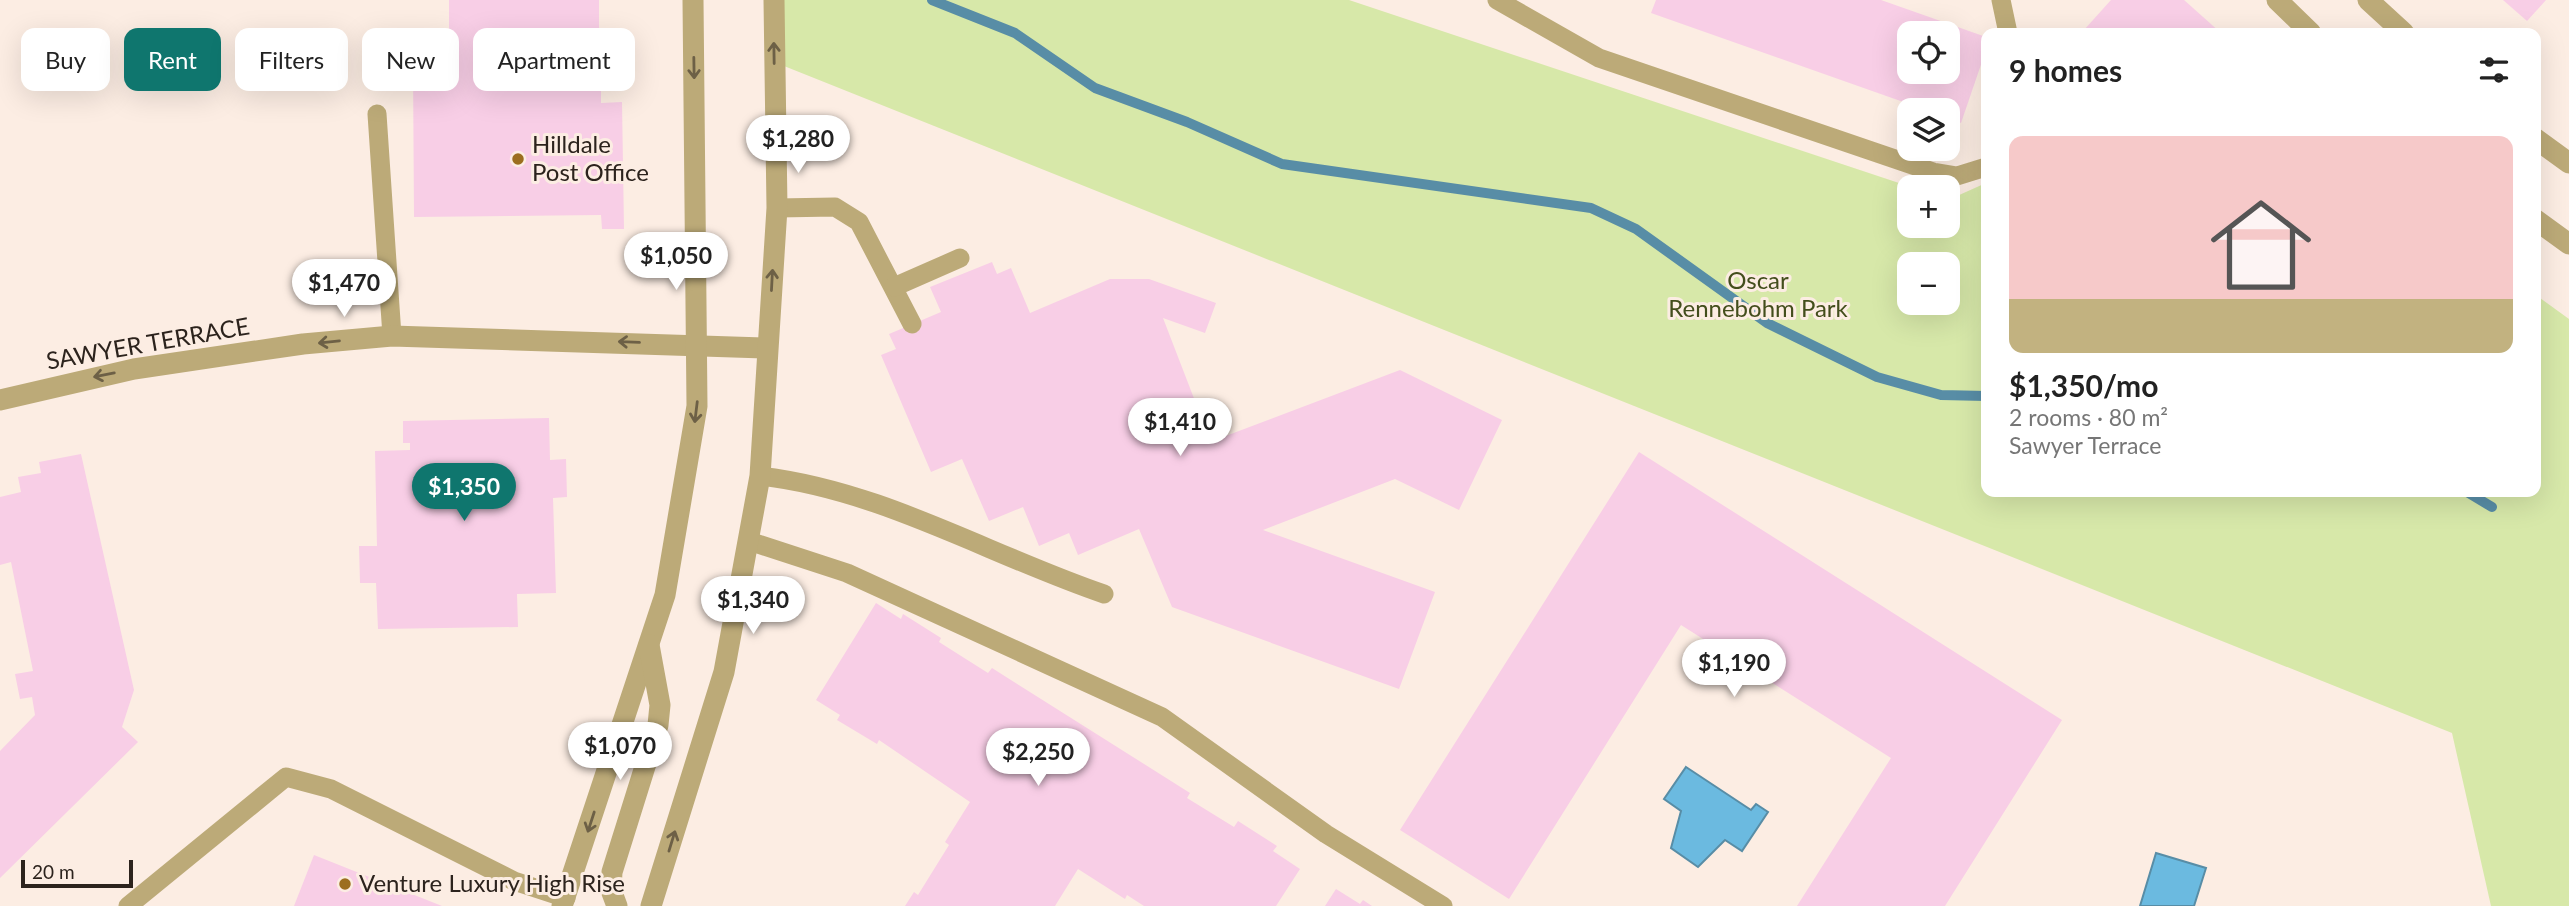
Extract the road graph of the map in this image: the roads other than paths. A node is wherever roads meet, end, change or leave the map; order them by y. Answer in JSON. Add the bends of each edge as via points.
{"nodes":[{"id":1,"x":693,"y":0,"type":"edge"},
{"id":2,"x":774,"y":0,"type":"edge"},
{"id":3,"x":1497,"y":0,"type":"edge"},
{"id":4,"x":2001,"y":0,"type":"edge"},
{"id":5,"x":2277,"y":0,"type":"edge"},
{"id":6,"x":2368,"y":0,"type":"edge"},
{"id":7,"x":2007,"y":28,"type":"edge"},
{"id":8,"x":2306,"y":28,"type":"edge"},
{"id":9,"x":2399,"y":28,"type":"edge"},
{"id":10,"x":377,"y":114,"type":"dead end"},
{"id":11,"x":2541,"y":143,"type":"edge"},
{"id":12,"x":2569,"y":163,"type":"edge"},
{"id":13,"x":1981,"y":169,"type":"edge"},
{"id":14,"x":777,"y":208,"type":"junction"},
{"id":15,"x":2541,"y":224,"type":"edge"},
{"id":16,"x":2569,"y":244,"type":"edge"},
{"id":17,"x":960,"y":258,"type":"dead end"},
{"id":18,"x":894,"y":287,"type":"junction"},
{"id":19,"x":912,"y":324,"type":"dead end"},
{"id":20,"x":392,"y":336,"type":"junction"},
{"id":21,"x":698,"y":344,"type":"junction"},
{"id":22,"x":767,"y":348,"type":"junction"},
{"id":23,"x":0,"y":400,"type":"edge"},
{"id":24,"x":760,"y":476,"type":"junction"},
{"id":25,"x":749,"y":541,"type":"junction"},
{"id":26,"x":1104,"y":594,"type":"dead end"},
{"id":27,"x":649,"y":643,"type":"junction"},
{"id":28,"x":570,"y":903,"type":"edge"},
{"id":29,"x":128,"y":906,"type":"edge"},
{"id":30,"x":617,"y":906,"type":"edge"},
{"id":31,"x":651,"y":906,"type":"edge"},
{"id":32,"x":1443,"y":906,"type":"edge"}],
"edges":[{"from":1,"to":21,"type":"street","one_way":true},
{"from":14,"to":2,"type":"street","one_way":true},
{"from":3,"to":13,"type":"lane","via":[[1599,58],[1662,82],[1933,172],[1957,176]]},
{"from":4,"to":7,"type":"lane"},
{"from":5,"to":8,"type":"street"},
{"from":6,"to":9,"type":"street"},
{"from":10,"to":20,"type":"lane"},
{"from":11,"to":12,"type":"street"},
{"from":14,"to":18,"type":"lane","via":[[835,207],[859,222]]},
{"from":22,"to":14,"type":"street","one_way":true},
{"from":15,"to":16,"type":"street"},
{"from":17,"to":18,"type":"lane"},
{"from":18,"to":19,"type":"lane"},
{"from":21,"to":20,"type":"street","name":"SAWYER TERRACE","one_way":true},
{"from":20,"to":23,"type":"street","name":"SAWYER TERRACE","one_way":true,"via":[[134,369]]},
{"from":21,"to":22,"type":"street","name":"SAWYER TERRACE"},
{"from":21,"to":27,"type":"street","one_way":true,"via":[[697,406],[665,595]]},
{"from":22,"to":24,"type":"street"},
{"from":24,"to":25,"type":"street"},
{"from":24,"to":26,"type":"lane","via":[[892,507],[1041,572]]},
{"from":31,"to":25,"type":"street","one_way":true,"via":[[724,672]]},
{"from":25,"to":32,"type":"lane","via":[[847,573],[1162,717],[1326,834]]},
{"from":27,"to":28,"type":"street","one_way":true},
{"from":27,"to":30,"type":"street","via":[[660,705],[652,751],[612,872],[611,890]]},
{"from":28,"to":29,"type":"lane","via":[[503,876],[331,789],[286,777]]}]}
